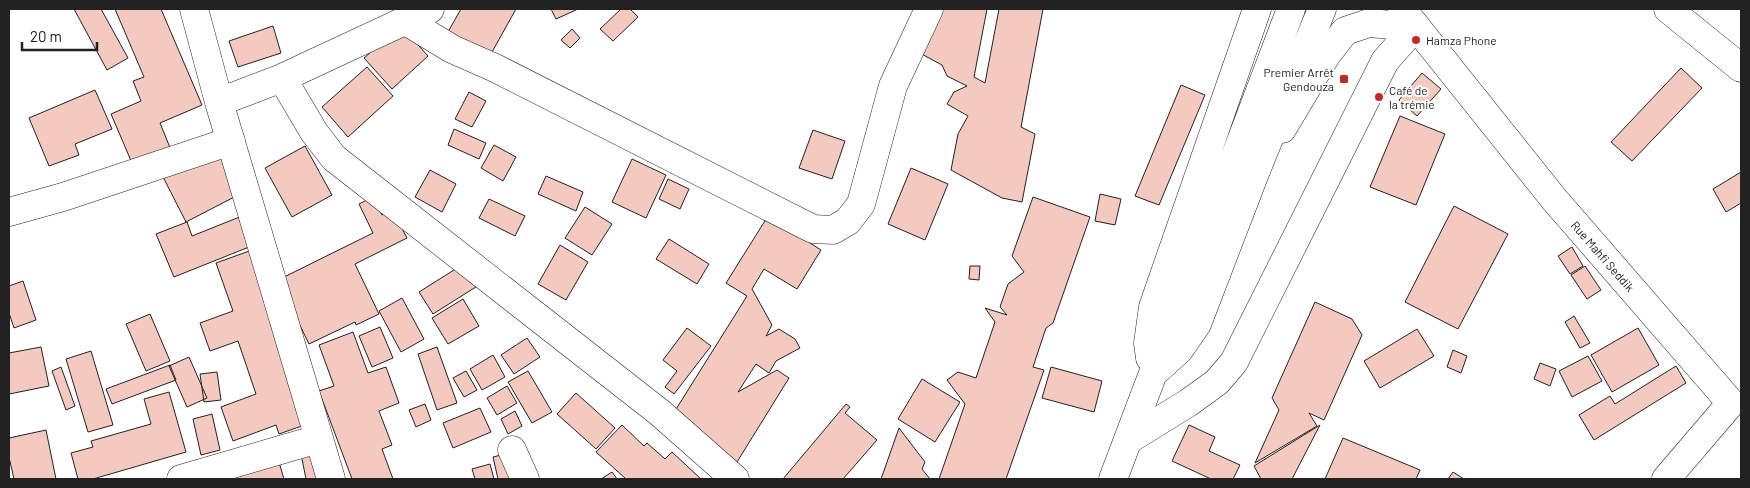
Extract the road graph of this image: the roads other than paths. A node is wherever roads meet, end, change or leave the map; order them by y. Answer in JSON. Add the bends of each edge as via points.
{"nodes":[{"id":1,"x":194,"y":9,"type":"edge"},
{"id":2,"x":430,"y":9,"type":"edge"},
{"id":3,"x":929,"y":9,"type":"edge"},
{"id":4,"x":1256,"y":9,"type":"edge"},
{"id":5,"x":1291,"y":9,"type":"edge"},
{"id":6,"x":1322,"y":9,"type":"edge"},
{"id":7,"x":1668,"y":9,"type":"edge"},
{"id":8,"x":1408,"y":18,"type":"edge"},
{"id":9,"x":406,"y":21,"type":"junction"},
{"id":10,"x":1741,"y":68,"type":"edge"},
{"id":11,"x":282,"y":78,"type":"junction"},
{"id":12,"x":219,"y":102,"type":"junction"},
{"id":13,"x":230,"y":141,"type":"junction"},
{"id":14,"x":1255,"y":173,"type":"junction"},
{"id":15,"x":9,"y":212,"type":"edge"},
{"id":16,"x":1152,"y":375,"type":"junction"},
{"id":17,"x":1736,"y":399,"type":"edge"},
{"id":18,"x":318,"y":439,"type":"junction"},
{"id":19,"x":1128,"y":440,"type":"junction"},
{"id":20,"x":512,"y":450,"type":"dead end"},
{"id":21,"x":181,"y":479,"type":"edge"},
{"id":22,"x":331,"y":479,"type":"edge"},
{"id":23,"x":525,"y":479,"type":"edge"},
{"id":24,"x":735,"y":479,"type":"edge"},
{"id":25,"x":1113,"y":479,"type":"edge"},
{"id":26,"x":1666,"y":479,"type":"edge"}],
"edges":[{"from":1,"to":12,"type":"street"},
{"from":2,"to":9,"type":"street"},
{"from":3,"to":9,"type":"street","via":[[893,86],[861,204],[848,221],[833,230],[813,229],[452,49]]},
{"from":4,"to":16,"type":"street","via":[[1153,307],[1148,343]]},
{"from":5,"to":16,"type":"street"},
{"from":6,"to":14,"type":"street"},
{"from":7,"to":10,"type":"street"},
{"from":8,"to":14,"type":"street","via":[[1369,23],[1345,31],[1327,54]]},
{"from":8,"to":17,"type":"street","name":"Rue Mahfi Seddik","via":[[1554,199]]},
{"from":8,"to":19,"type":"street","via":[[1234,362],[1217,382]]},
{"from":9,"to":11,"type":"street"},
{"from":11,"to":12,"type":"street"},
{"from":11,"to":24,"type":"street","via":[[314,132],[334,158],[659,412]]},
{"from":12,"to":13,"type":"street"},
{"from":13,"to":15,"type":"street"},
{"from":13,"to":18,"type":"street"},
{"from":14,"to":16,"type":"street","via":[[1197,324],[1179,350]]},
{"from":16,"to":19,"type":"street"},
{"from":17,"to":26,"type":"street","name":"Rue Mahfi Seddik"},
{"from":18,"to":21,"type":"street"},
{"from":18,"to":22,"type":"street"},
{"from":19,"to":25,"type":"street"},
{"from":20,"to":23,"type":"street"}]}
